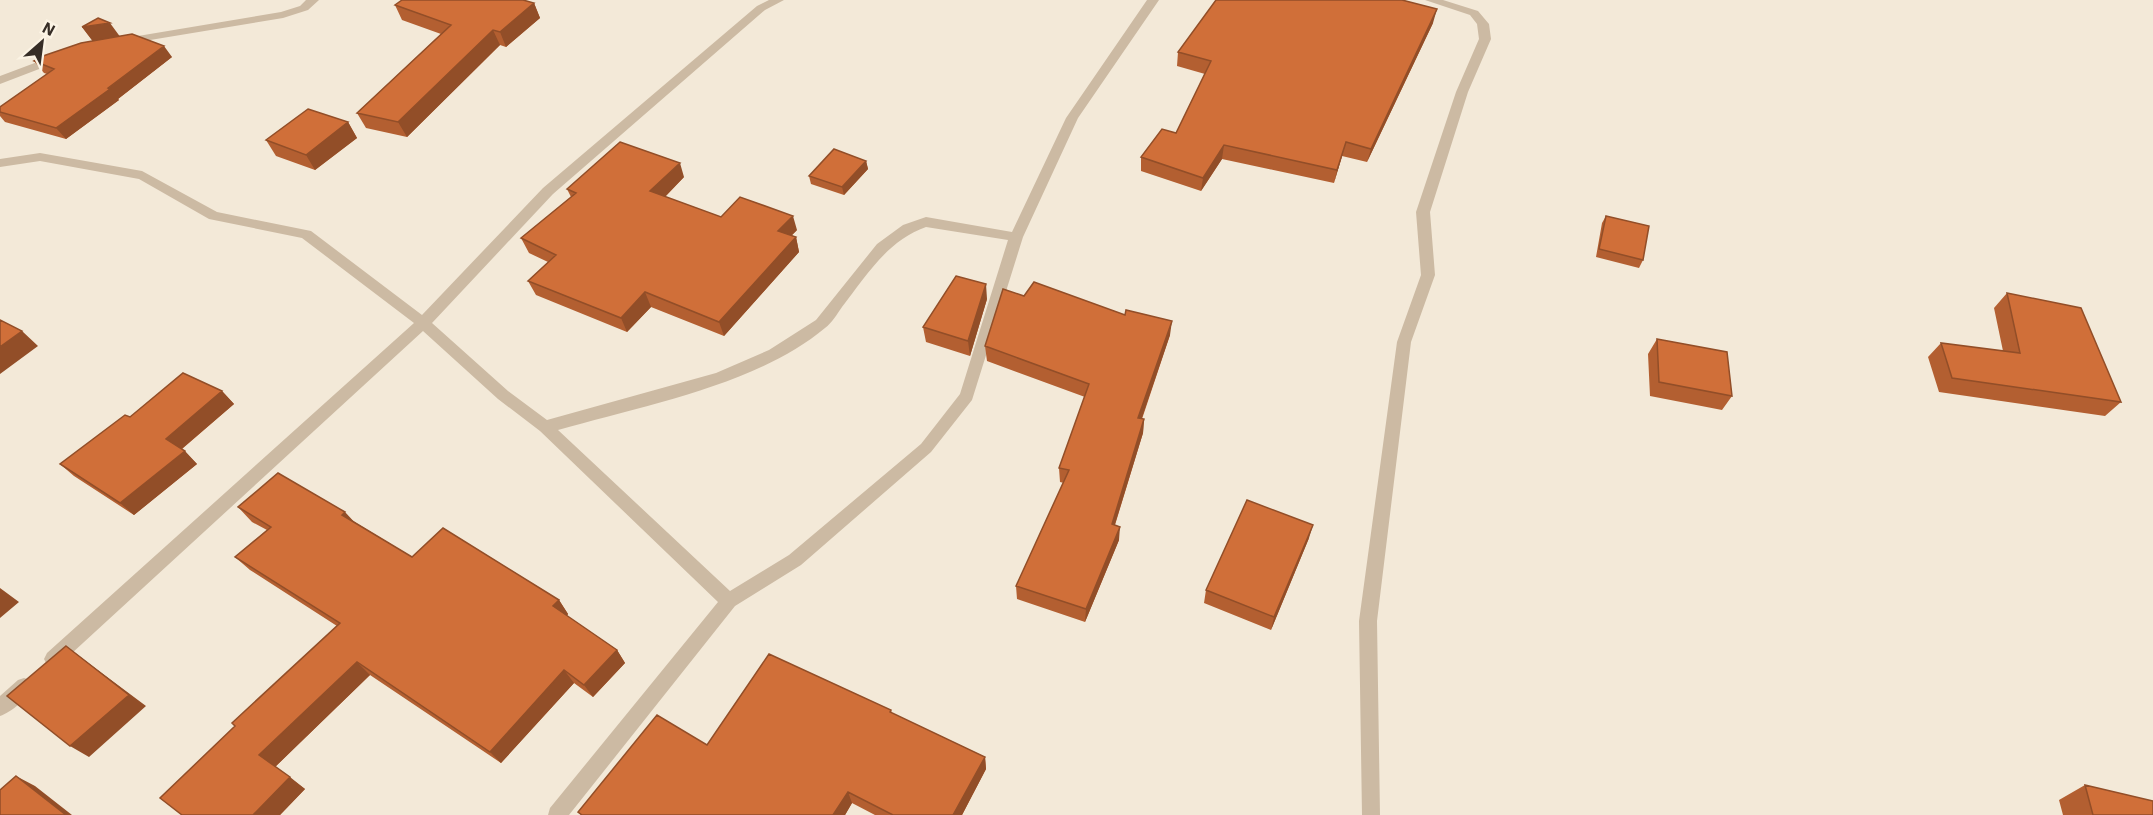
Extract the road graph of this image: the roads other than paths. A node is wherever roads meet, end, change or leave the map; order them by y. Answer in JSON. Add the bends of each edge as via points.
{"nodes":[{"id":1,"x":313,"y":0,"type":"edge"},
{"id":2,"x":778,"y":0,"type":"edge"},
{"id":3,"x":1153,"y":0,"type":"edge"},
{"id":4,"x":1431,"y":0,"type":"edge"},
{"id":5,"x":114,"y":43,"type":"edge"},
{"id":6,"x":70,"y":54,"type":"edge"},
{"id":7,"x":0,"y":80,"type":"edge"},
{"id":8,"x":0,"y":163,"type":"edge"},
{"id":9,"x":1016,"y":237,"type":"junction"},
{"id":10,"x":423,"y":323,"type":"junction"},
{"id":11,"x":545,"y":427,"type":"junction"},
{"id":12,"x":729,"y":601,"type":"junction"},
{"id":13,"x":0,"y":708,"type":"edge"},
{"id":14,"x":557,"y":815,"type":"edge"},
{"id":15,"x":1371,"y":815,"type":"edge"}],
"edges":[{"from":1,"to":5,"type":"street","via":[[284,15]]},
{"from":2,"to":10,"type":"street","via":[[761,8],[548,191]]},
{"from":3,"to":9,"type":"street","via":[[1072,118]]},
{"from":4,"to":15,"type":"street","via":[[1474,13],[1483,24],[1485,39],[1462,92],[1423,212],[1428,275],[1404,342],[1368,621]]},
{"from":6,"to":7,"type":"street"},
{"from":8,"to":10,"type":"street","via":[[40,157],[142,175],[214,216],[306,234]]},
{"from":9,"to":11,"type":"street","via":[[926,222],[908,228],[882,247],[821,324],[774,354],[720,378]]},
{"from":9,"to":12,"type":"street","via":[[967,396],[926,448],[795,560]]},
{"from":10,"to":11,"type":"street"},
{"from":10,"to":13,"type":"street"},
{"from":11,"to":12,"type":"street"},
{"from":12,"to":14,"type":"street"}]}
